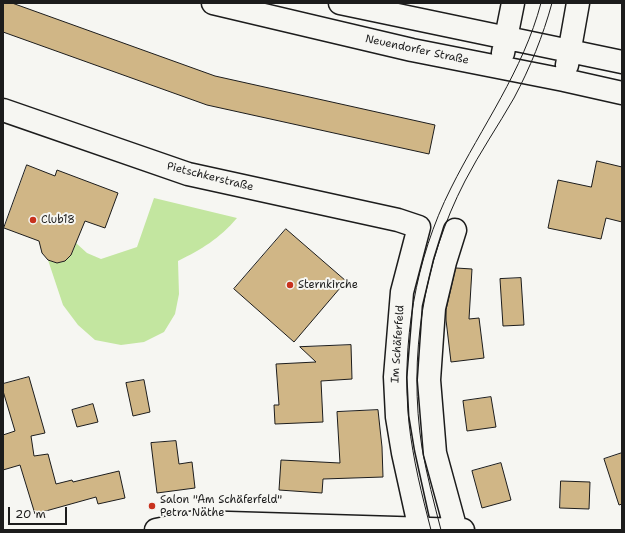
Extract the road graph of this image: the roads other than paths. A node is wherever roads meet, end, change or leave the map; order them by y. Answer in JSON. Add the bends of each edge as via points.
{"nodes":[{"id":1,"x":213,"y":3,"type":"edge"},
{"id":2,"x":340,"y":3,"type":"edge"},
{"id":3,"x":513,"y":3,"type":"edge"},
{"id":4,"x":578,"y":3,"type":"edge"},
{"id":5,"x":506,"y":38,"type":"junction"},
{"id":6,"x":569,"y":52,"type":"junction"},
{"id":7,"x":622,"y":62,"type":"edge"},
{"id":8,"x":500,"y":68,"type":"junction"},
{"id":9,"x":564,"y":80,"type":"junction"},
{"id":10,"x":622,"y":93,"type":"edge"},
{"id":11,"x":3,"y":110,"type":"edge"},
{"id":12,"x":398,"y":220,"type":"joint"},
{"id":13,"x":455,"y":230,"type":"dead end"},
{"id":14,"x":419,"y":529,"type":"edge"},
{"id":15,"x":156,"y":530,"type":"edge"},
{"id":16,"x":456,"y":530,"type":"edge"},
{"id":17,"x":463,"y":530,"type":"edge"}],
"edges":[{"from":1,"to":8,"type":"street","name":"Neuendorfer Straße"},
{"from":2,"to":5,"type":"street"},
{"from":3,"to":5,"type":"street"},
{"from":4,"to":6,"type":"street"},
{"from":5,"to":6,"type":"street"},
{"from":5,"to":8,"type":"street"},
{"from":6,"to":7,"type":"street"},
{"from":6,"to":9,"type":"street"},
{"from":8,"to":9,"type":"street","name":"Neuendorfer Straße"},
{"from":9,"to":10,"type":"street","name":"Neuendorfer Straße"},
{"from":11,"to":12,"type":"street","name":"Pietschkerstraße","via":[[188,174]]},
{"from":12,"to":14,"type":"street","name":"Im Schäferfeld","via":[[419,227],[402,292],[395,377],[397,417]]},
{"from":13,"to":16,"type":"street","via":[[434,308],[429,380],[435,454]]},
{"from":14,"to":15,"type":"street","via":[[195,522]]},
{"from":14,"to":16,"type":"street"},
{"from":16,"to":17,"type":"street"}]}
